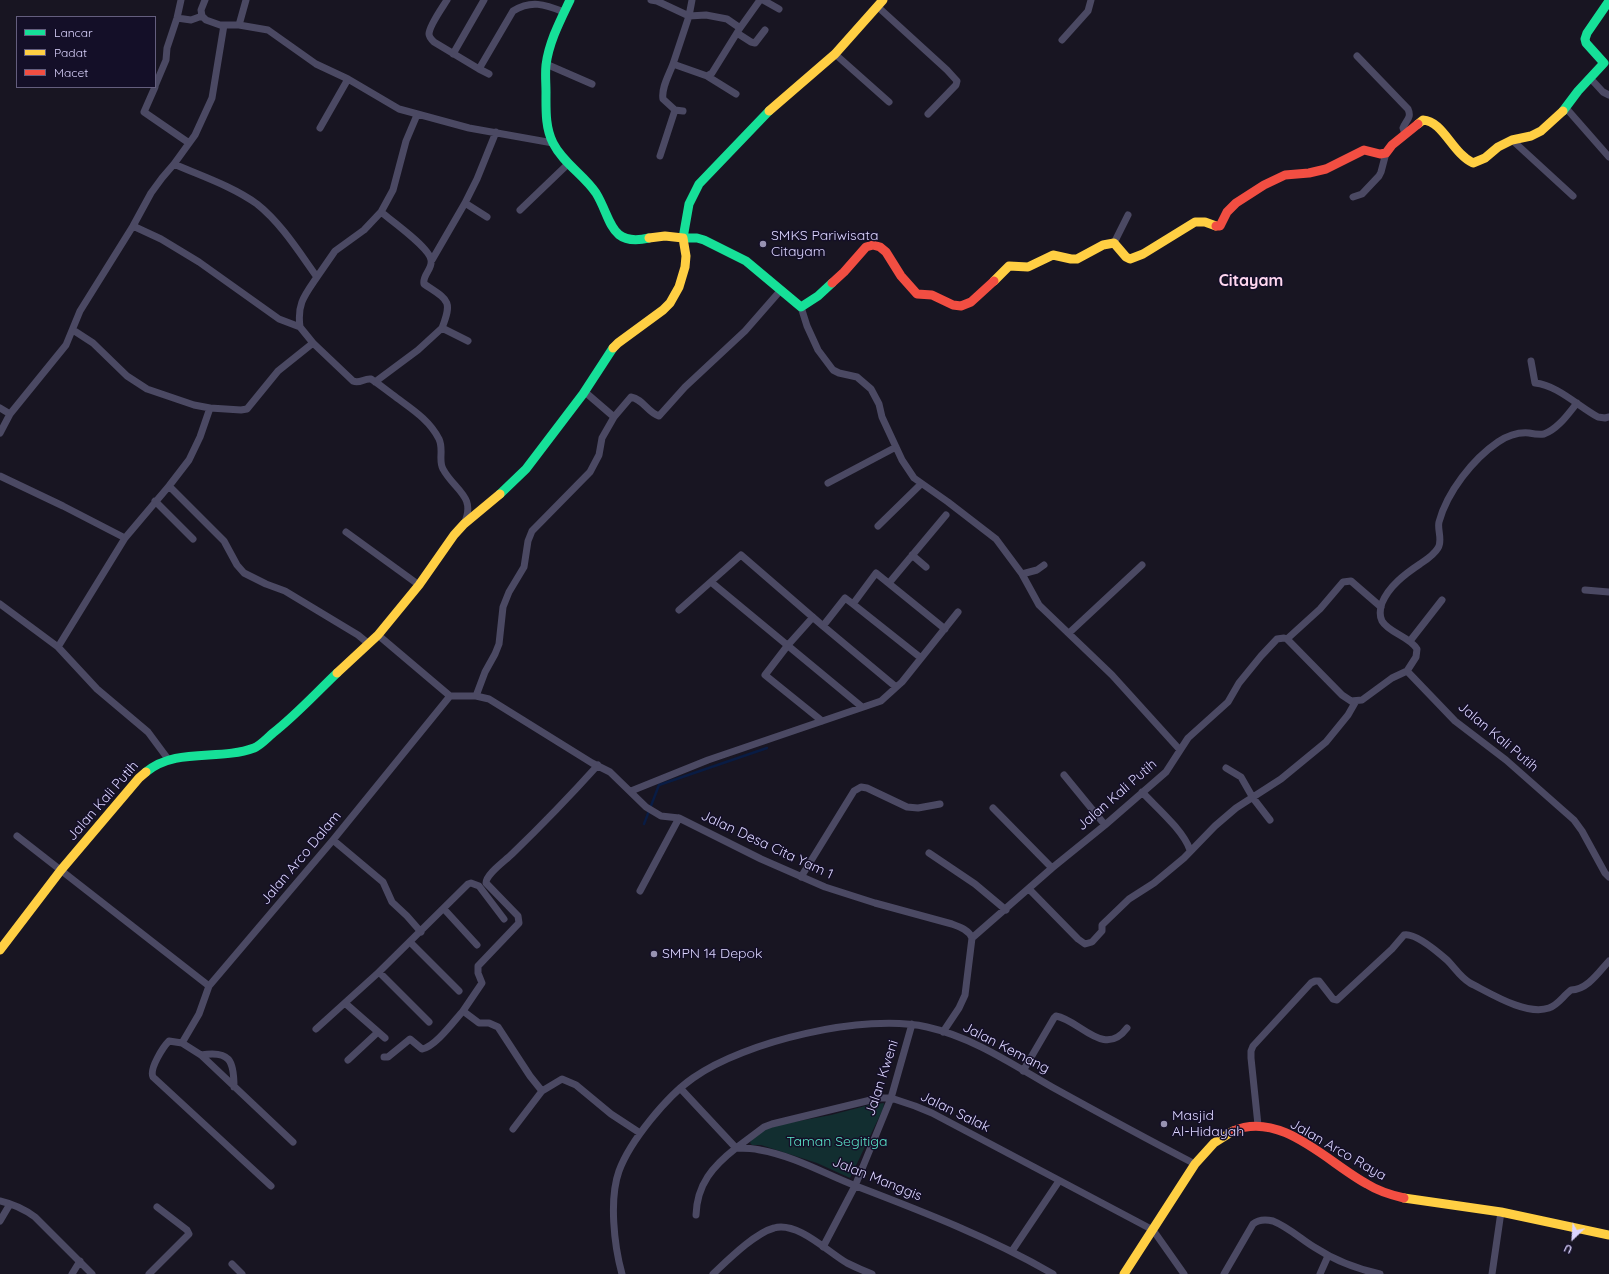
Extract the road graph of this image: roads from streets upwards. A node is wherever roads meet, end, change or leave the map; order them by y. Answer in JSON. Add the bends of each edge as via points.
{"nodes":[{"id":1,"x":181,"y":0,"type":"edge"},
{"id":2,"x":205,"y":0,"type":"edge"},
{"id":3,"x":246,"y":0,"type":"edge"},
{"id":4,"x":447,"y":0,"type":"edge"},
{"id":5,"x":484,"y":0,"type":"edge"},
{"id":6,"x":537,"y":0,"type":"edge"},
{"id":7,"x":570,"y":0,"type":"edge"},
{"id":8,"x":651,"y":0,"type":"edge"},
{"id":9,"x":692,"y":0,"type":"edge"},
{"id":10,"x":760,"y":0,"type":"edge"},
{"id":11,"x":763,"y":0,"type":"edge"},
{"id":12,"x":1091,"y":0,"type":"edge"},
{"id":13,"x":1609,"y":1,"type":"edge"},
{"id":14,"x":880,"y":3,"type":"edge"},
{"id":15,"x":779,"y":9,"type":"dead end"},
{"id":16,"x":564,"y":12,"type":"junction"},
{"id":17,"x":202,"y":16,"type":"junction"},
{"id":18,"x":689,"y":16,"type":"junction"},
{"id":19,"x":177,"y":18,"type":"junction"},
{"id":20,"x":224,"y":25,"type":"junction"},
{"id":21,"x":239,"y":25,"type":"junction"},
{"id":22,"x":765,"y":30,"type":"dead end"},
{"id":23,"x":738,"y":31,"type":"junction"},
{"id":24,"x":1062,"y":40,"type":"dead end"},
{"id":25,"x":453,"y":54,"type":"junction"},
{"id":26,"x":835,"y":54,"type":"junction"},
{"id":27,"x":1357,"y":56,"type":"dead end"},
{"id":28,"x":546,"y":64,"type":"junction"},
{"id":29,"x":672,"y":64,"type":"junction"},
{"id":30,"x":479,"y":69,"type":"junction"},
{"id":31,"x":489,"y":74,"type":"dead end"},
{"id":32,"x":707,"y":76,"type":"junction"},
{"id":33,"x":348,"y":79,"type":"junction"},
{"id":34,"x":1590,"y":79,"type":"junction"},
{"id":35,"x":592,"y":84,"type":"dead end"},
{"id":36,"x":156,"y":85,"type":"edge"},
{"id":37,"x":155,"y":88,"type":"edge"},
{"id":38,"x":736,"y":94,"type":"dead end"},
{"id":39,"x":1609,"y":95,"type":"edge"},
{"id":40,"x":889,"y":102,"type":"dead end"},
{"id":41,"x":1566,"y":108,"type":"junction"},
{"id":42,"x":675,"y":110,"type":"junction"},
{"id":43,"x":684,"y":111,"type":"dead end"},
{"id":44,"x":928,"y":114,"type":"dead end"},
{"id":45,"x":417,"y":115,"type":"junction"},
{"id":46,"x":320,"y":128,"type":"dead end"},
{"id":47,"x":496,"y":132,"type":"junction"},
{"id":48,"x":1405,"y":134,"type":"junction"},
{"id":49,"x":1512,"y":140,"type":"junction"},
{"id":50,"x":189,"y":143,"type":"junction"},
{"id":51,"x":553,"y":143,"type":"junction"},
{"id":52,"x":1386,"y":153,"type":"junction"},
{"id":53,"x":660,"y":156,"type":"dead end"},
{"id":54,"x":1609,"y":157,"type":"edge"},
{"id":55,"x":569,"y":163,"type":"junction"},
{"id":56,"x":174,"y":164,"type":"junction"},
{"id":57,"x":1573,"y":196,"type":"dead end"},
{"id":58,"x":1353,"y":197,"type":"dead end"},
{"id":59,"x":465,"y":203,"type":"junction"},
{"id":60,"x":520,"y":210,"type":"dead end"},
{"id":61,"x":381,"y":212,"type":"junction"},
{"id":62,"x":1128,"y":215,"type":"dead end"},
{"id":63,"x":487,"y":217,"type":"dead end"},
{"id":64,"x":133,"y":226,"type":"junction"},
{"id":65,"x":683,"y":238,"type":"junction"},
{"id":66,"x":1114,"y":243,"type":"junction"},
{"id":67,"x":432,"y":260,"type":"junction"},
{"id":68,"x":316,"y":277,"type":"junction"},
{"id":69,"x":780,"y":291,"type":"junction"},
{"id":70,"x":801,"y":307,"type":"junction"},
{"id":71,"x":300,"y":327,"type":"junction"},
{"id":72,"x":442,"y":328,"type":"junction"},
{"id":73,"x":72,"y":330,"type":"junction"},
{"id":74,"x":468,"y":340,"type":"dead end"},
{"id":75,"x":313,"y":343,"type":"junction"},
{"id":76,"x":1531,"y":361,"type":"dead end"},
{"id":77,"x":375,"y":382,"type":"junction"},
{"id":78,"x":584,"y":392,"type":"junction"},
{"id":79,"x":1577,"y":404,"type":"junction"},
{"id":80,"x":0,"y":408,"type":"edge"},
{"id":81,"x":210,"y":408,"type":"junction"},
{"id":82,"x":10,"y":414,"type":"junction"},
{"id":83,"x":614,"y":417,"type":"junction"},
{"id":84,"x":1609,"y":417,"type":"edge"},
{"id":85,"x":0,"y":433,"type":"edge"},
{"id":86,"x":896,"y":447,"type":"junction"},
{"id":87,"x":0,"y":476,"type":"edge"},
{"id":88,"x":828,"y":483,"type":"dead end"},
{"id":89,"x":921,"y":484,"type":"junction"},
{"id":90,"x":169,"y":486,"type":"junction"},
{"id":91,"x":155,"y":501,"type":"junction"},
{"id":92,"x":946,"y":515,"type":"dead end"},
{"id":93,"x":464,"y":524,"type":"junction"},
{"id":94,"x":878,"y":526,"type":"dead end"},
{"id":95,"x":346,"y":532,"type":"dead end"},
{"id":96,"x":125,"y":538,"type":"junction"},
{"id":97,"x":193,"y":539,"type":"dead end"},
{"id":98,"x":912,"y":555,"type":"junction"},
{"id":99,"x":1044,"y":565,"type":"dead end"},
{"id":100,"x":1142,"y":565,"type":"dead end"},
{"id":101,"x":926,"y":568,"type":"dead end"},
{"id":102,"x":1022,"y":574,"type":"junction"},
{"id":103,"x":711,"y":582,"type":"junction"},
{"id":104,"x":889,"y":583,"type":"junction"},
{"id":105,"x":419,"y":585,"type":"junction"},
{"id":106,"x":1585,"y":590,"type":"dead end"},
{"id":107,"x":1609,"y":592,"type":"edge"},
{"id":108,"x":1442,"y":600,"type":"dead end"},
{"id":109,"x":0,"y":604,"type":"edge"},
{"id":110,"x":853,"y":604,"type":"junction"},
{"id":111,"x":1381,"y":607,"type":"junction"},
{"id":112,"x":679,"y":610,"type":"dead end"},
{"id":113,"x":958,"y":612,"type":"dead end"},
{"id":114,"x":813,"y":617,"type":"junction"},
{"id":115,"x":823,"y":626,"type":"junction"},
{"id":116,"x":945,"y":628,"type":"junction"},
{"id":117,"x":1069,"y":633,"type":"junction"},
{"id":118,"x":1287,"y":639,"type":"junction"},
{"id":119,"x":373,"y":640,"type":"junction"},
{"id":120,"x":1410,"y":641,"type":"junction"},
{"id":121,"x":788,"y":645,"type":"junction"},
{"id":122,"x":58,"y":647,"type":"junction"},
{"id":123,"x":922,"y":658,"type":"junction"},
{"id":124,"x":1407,"y":671,"type":"junction"},
{"id":125,"x":896,"y":687,"type":"junction"},
{"id":126,"x":450,"y":696,"type":"junction"},
{"id":127,"x":476,"y":696,"type":"junction"},
{"id":128,"x":1356,"y":701,"type":"junction"},
{"id":129,"x":862,"y":707,"type":"junction"},
{"id":130,"x":822,"y":721,"type":"junction"},
{"id":131,"x":1180,"y":750,"type":"junction"},
{"id":132,"x":168,"y":759,"type":"junction"},
{"id":133,"x":598,"y":766,"type":"junction"},
{"id":134,"x":1226,"y":768,"type":"dead end"},
{"id":135,"x":1064,"y":775,"type":"dead end"},
{"id":136,"x":631,"y":792,"type":"junction"},
{"id":137,"x":1142,"y":792,"type":"junction"},
{"id":138,"x":1253,"y":798,"type":"junction"},
{"id":139,"x":940,"y":804,"type":"dead end"},
{"id":140,"x":993,"y":808,"type":"dead end"},
{"id":141,"x":679,"y":818,"type":"junction"},
{"id":142,"x":1270,"y":820,"type":"dead end"},
{"id":143,"x":1105,"y":825,"type":"junction"},
{"id":144,"x":17,"y":836,"type":"dead end"},
{"id":145,"x":333,"y":840,"type":"junction"},
{"id":146,"x":1190,"y":850,"type":"junction"},
{"id":147,"x":929,"y":853,"type":"dead end"},
{"id":148,"x":1052,"y":868,"type":"junction"},
{"id":149,"x":61,"y":870,"type":"junction"},
{"id":150,"x":801,"y":877,"type":"junction"},
{"id":151,"x":1609,"y":877,"type":"edge"},
{"id":152,"x":1029,"y":889,"type":"junction"},
{"id":153,"x":640,"y":891,"type":"dead end"},
{"id":154,"x":444,"y":909,"type":"junction"},
{"id":155,"x":1006,"y":910,"type":"junction"},
{"id":156,"x":504,"y":919,"type":"dead end"},
{"id":157,"x":421,"y":932,"type":"junction"},
{"id":158,"x":972,"y":938,"type":"junction"},
{"id":159,"x":410,"y":942,"type":"junction"},
{"id":160,"x":477,"y":945,"type":"dead end"},
{"id":161,"x":0,"y":950,"type":"edge"},
{"id":162,"x":1609,"y":961,"type":"edge"},
{"id":163,"x":379,"y":972,"type":"junction"},
{"id":164,"x":209,"y":986,"type":"junction"},
{"id":165,"x":459,"y":991,"type":"dead end"},
{"id":166,"x":345,"y":1003,"type":"junction"},
{"id":167,"x":463,"y":1011,"type":"junction"},
{"id":168,"x":429,"y":1022,"type":"dead end"},
{"id":169,"x":912,"y":1024,"type":"junction"},
{"id":170,"x":1127,"y":1028,"type":"dead end"},
{"id":171,"x":316,"y":1029,"type":"dead end"},
{"id":172,"x":378,"y":1032,"type":"junction"},
{"id":173,"x":943,"y":1032,"type":"junction"},
{"id":174,"x":385,"y":1038,"type":"dead end"},
{"id":175,"x":182,"y":1043,"type":"junction"},
{"id":176,"x":201,"y":1056,"type":"junction"},
{"id":177,"x":384,"y":1057,"type":"dead end"},
{"id":178,"x":348,"y":1060,"type":"dead end"},
{"id":179,"x":1023,"y":1071,"type":"junction"},
{"id":180,"x":234,"y":1087,"type":"junction"},
{"id":181,"x":680,"y":1088,"type":"junction"},
{"id":182,"x":542,"y":1091,"type":"junction"},
{"id":183,"x":891,"y":1098,"type":"junction"},
{"id":184,"x":1258,"y":1125,"type":"junction"},
{"id":185,"x":513,"y":1129,"type":"dead end"},
{"id":186,"x":640,"y":1133,"type":"junction"},
{"id":187,"x":293,"y":1142,"type":"dead end"},
{"id":188,"x":736,"y":1148,"type":"junction"},
{"id":189,"x":1195,"y":1164,"type":"junction"},
{"id":190,"x":1059,"y":1181,"type":"junction"},
{"id":191,"x":271,"y":1186,"type":"dead end"},
{"id":192,"x":855,"y":1186,"type":"junction"},
{"id":193,"x":0,"y":1201,"type":"edge"},
{"id":194,"x":10,"y":1204,"type":"junction"},
{"id":195,"x":157,"y":1207,"type":"dead end"},
{"id":196,"x":1501,"y":1212,"type":"junction"},
{"id":197,"x":696,"y":1215,"type":"dead end"},
{"id":198,"x":0,"y":1221,"type":"edge"},
{"id":199,"x":1153,"y":1230,"type":"junction"},
{"id":200,"x":1609,"y":1235,"type":"edge"},
{"id":201,"x":823,"y":1247,"type":"junction"},
{"id":202,"x":1012,"y":1251,"type":"junction"},
{"id":203,"x":1328,"y":1256,"type":"junction"},
{"id":204,"x":80,"y":1261,"type":"junction"},
{"id":205,"x":232,"y":1264,"type":"dead end"},
{"id":206,"x":72,"y":1274,"type":"edge"},
{"id":207,"x":92,"y":1274,"type":"edge"},
{"id":208,"x":149,"y":1274,"type":"edge"},
{"id":209,"x":242,"y":1274,"type":"edge"},
{"id":210,"x":622,"y":1274,"type":"edge"},
{"id":211,"x":713,"y":1274,"type":"edge"},
{"id":212,"x":872,"y":1274,"type":"edge"},
{"id":213,"x":1053,"y":1274,"type":"edge"},
{"id":214,"x":1124,"y":1274,"type":"edge"},
{"id":215,"x":1184,"y":1274,"type":"edge"},
{"id":216,"x":1224,"y":1274,"type":"edge"},
{"id":217,"x":1320,"y":1274,"type":"edge"},
{"id":218,"x":1380,"y":1274,"type":"edge"},
{"id":219,"x":1492,"y":1274,"type":"edge"}],
"edges":[{"from":1,"to":19,"type":"street"},
{"from":2,"to":17,"type":"street","via":[[201,10]]},
{"from":3,"to":21,"type":"street"},
{"from":4,"to":25,"type":"street","via":[[429,34],[434,42]]},
{"from":5,"to":25,"type":"street"},
{"from":6,"to":16,"type":"street"},
{"from":6,"to":30,"type":"street","via":[[520,4],[513,11]]},
{"from":7,"to":16,"type":"street"},
{"from":8,"to":18,"type":"street"},
{"from":9,"to":18,"type":"street"},
{"from":10,"to":23,"type":"street"},
{"from":11,"to":15,"type":"street"},
{"from":12,"to":24,"type":"street","via":[[1088,11]]},
{"from":13,"to":34,"type":"street","via":[[1586,37],[1586,43],[1604,63]]},
{"from":14,"to":26,"type":"street","name":"Jalan Kali Putih"},
{"from":14,"to":44,"type":"street","via":[[957,81]]},
{"from":16,"to":28,"type":"street"},
{"from":17,"to":19,"type":"street","via":[[191,20]]},
{"from":17,"to":20,"type":"street","via":[[211,23]]},
{"from":18,"to":23,"type":"street","via":[[721,17],[732,22]]},
{"from":18,"to":29,"type":"street"},
{"from":19,"to":36,"type":"street","via":[[167,48],[166,60]]},
{"from":20,"to":21,"type":"street"},
{"from":20,"to":50,"type":"street","via":[[212,98],[200,126]]},
{"from":21,"to":33,"type":"street","via":[[268,30],[316,64]]},
{"from":22,"to":23,"type":"street","via":[[755,43]]},
{"from":23,"to":32,"type":"street","via":[[712,73]]},
{"from":25,"to":30,"type":"street"},
{"from":26,"to":40,"type":"street"},
{"from":26,"to":65,"type":"street","name":"Jalan Kali Putih","via":[[748,130],[699,184],[691,198]]},
{"from":27,"to":48,"type":"street","via":[[1408,109],[1409,118],[1403,128]]},
{"from":28,"to":35,"type":"street"},
{"from":28,"to":51,"type":"street","via":[[546,122]]},
{"from":29,"to":32,"type":"street"},
{"from":29,"to":42,"type":"street","via":[[662,94],[666,103]]},
{"from":30,"to":31,"type":"street"},
{"from":32,"to":38,"type":"street"},
{"from":33,"to":45,"type":"street","via":[[389,104]]},
{"from":33,"to":46,"type":"street"},
{"from":34,"to":39,"type":"street"},
{"from":34,"to":41,"type":"street"},
{"from":37,"to":50,"type":"street","via":[[144,112]]},
{"from":41,"to":49,"type":"street","via":[[1536,134]]},
{"from":41,"to":54,"type":"street"},
{"from":42,"to":43,"type":"street"},
{"from":42,"to":53,"type":"street"},
{"from":45,"to":47,"type":"street"},
{"from":45,"to":61,"type":"street","via":[[406,141],[393,190]]},
{"from":47,"to":51,"type":"street"},
{"from":47,"to":59,"type":"street"},
{"from":48,"to":49,"type":"street","via":[[1423,120],[1429,120],[1466,160],[1473,163]]},
{"from":48,"to":52,"type":"street"},
{"from":49,"to":57,"type":"street"},
{"from":50,"to":56,"type":"street"},
{"from":51,"to":55,"type":"street"},
{"from":52,"to":58,"type":"street","via":[[1379,176],[1362,194]]},
{"from":52,"to":66,"type":"street","via":[[1364,150],[1326,169],[1285,175],[1236,203],[1220,226],[1197,221],[1137,257],[1126,257]]},
{"from":55,"to":60,"type":"street"},
{"from":55,"to":65,"type":"street","via":[[597,194],[613,230],[621,238],[632,241],[661,236]]},
{"from":56,"to":64,"type":"street","via":[[154,188]]},
{"from":56,"to":68,"type":"street","via":[[257,204],[276,223]]},
{"from":59,"to":63,"type":"street"},
{"from":59,"to":67,"type":"street"},
{"from":61,"to":67,"type":"street","via":[[417,242]]},
{"from":61,"to":68,"type":"street","via":[[364,230],[335,251]]},
{"from":62,"to":66,"type":"street"},
{"from":64,"to":71,"type":"street","via":[[161,239],[216,272],[279,319]]},
{"from":64,"to":73,"type":"street","via":[[80,311]]},
{"from":65,"to":69,"type":"street","via":[[704,240],[736,255],[767,277]]},
{"from":65,"to":78,"type":"street","name":"Jalan Kali Putih","via":[[686,256],[682,278],[675,295],[663,310],[611,351]]},
{"from":66,"to":70,"type":"street","via":[[1107,242],[1097,246],[1078,259],[1052,255],[1024,267],[1009,266],[971,302],[961,306],[932,295],[917,294],[880,247],[873,244],[862,250],[834,282]]},
{"from":67,"to":72,"type":"street","via":[[423,281],[448,305],[449,312]]},
{"from":68,"to":71,"type":"street","via":[[298,313]]},
{"from":69,"to":70,"type":"street"},
{"from":69,"to":83,"type":"street","via":[[745,331],[659,416],[654,415],[637,399],[630,397]]},
{"from":70,"to":86,"type":"street","via":[[818,350],[833,370],[858,377],[870,390],[879,404]]},
{"from":71,"to":75,"type":"street"},
{"from":72,"to":74,"type":"street"},
{"from":72,"to":77,"type":"street","via":[[418,350]]},
{"from":73,"to":81,"type":"street","via":[[93,343],[127,376],[147,388]]},
{"from":73,"to":82,"type":"street","via":[[66,345]]},
{"from":75,"to":77,"type":"street","via":[[353,381],[360,382],[367,378]]},
{"from":75,"to":81,"type":"street","via":[[278,371],[248,409]]},
{"from":76,"to":79,"type":"street","via":[[1535,383],[1548,386]]},
{"from":77,"to":93,"type":"street","via":[[422,416],[439,438],[443,469],[468,503]]},
{"from":78,"to":83,"type":"street"},
{"from":78,"to":93,"type":"street","name":"Jalan Kali Putih","via":[[526,469],[502,493]]},
{"from":79,"to":84,"type":"street","via":[[1598,417]]},
{"from":79,"to":111,"type":"street","via":[[1549,431],[1543,434],[1510,435],[1479,459],[1455,488],[1445,505],[1438,524],[1438,548],[1392,586]]},
{"from":80,"to":82,"type":"street"},
{"from":81,"to":90,"type":"street","via":[[189,460]]},
{"from":82,"to":85,"type":"street"},
{"from":83,"to":127,"type":"street","via":[[602,438],[599,455],[590,472],[532,531],[524,567],[503,607],[499,644]]},
{"from":86,"to":88,"type":"street"},
{"from":86,"to":89,"type":"street","via":[[905,466]]},
{"from":87,"to":96,"type":"street"},
{"from":89,"to":94,"type":"street"},
{"from":89,"to":102,"type":"street","via":[[996,539]]},
{"from":90,"to":91,"type":"street"},
{"from":90,"to":119,"type":"street","via":[[224,541],[244,573],[285,591],[358,635]]},
{"from":91,"to":96,"type":"street"},
{"from":91,"to":97,"type":"street"},
{"from":92,"to":98,"type":"street"},
{"from":93,"to":105,"type":"street","name":"Jalan Kali Putih"},
{"from":95,"to":105,"type":"street"},
{"from":96,"to":122,"type":"street"},
{"from":98,"to":101,"type":"street"},
{"from":98,"to":104,"type":"street"},
{"from":99,"to":102,"type":"street"},
{"from":100,"to":117,"type":"street"},
{"from":102,"to":117,"type":"street","via":[[1039,604]]},
{"from":103,"to":112,"type":"street"},
{"from":103,"to":114,"type":"street","via":[[741,555]]},
{"from":103,"to":121,"type":"street"},
{"from":104,"to":110,"type":"street","via":[[876,573]]},
{"from":104,"to":116,"type":"street"},
{"from":105,"to":119,"type":"street","name":"Jalan Kali Putih"},
{"from":106,"to":107,"type":"street"},
{"from":108,"to":120,"type":"street"},
{"from":109,"to":122,"type":"street"},
{"from":110,"to":115,"type":"street","via":[[845,598]]},
{"from":110,"to":123,"type":"street"},
{"from":111,"to":118,"type":"street","name":"Jalan Kali Putih","via":[[1347,580]]},
{"from":111,"to":120,"type":"street","via":[[1383,622]]},
{"from":113,"to":116,"type":"street"},
{"from":114,"to":115,"type":"street"},
{"from":114,"to":121,"type":"street"},
{"from":115,"to":125,"type":"street"},
{"from":116,"to":123,"type":"street"},
{"from":117,"to":131,"type":"street","via":[[1120,683]]},
{"from":118,"to":128,"type":"street","via":[[1342,695]]},
{"from":118,"to":131,"type":"street","name":"Jalan Kali Putih","via":[[1278,639],[1261,656],[1239,683],[1228,702],[1188,738]]},
{"from":119,"to":126,"type":"street"},
{"from":119,"to":132,"type":"street","name":"Jalan Kali Putih","via":[[285,724],[259,745],[228,753]]},
{"from":120,"to":124,"type":"street","via":[[1417,652]]},
{"from":121,"to":129,"type":"street"},
{"from":121,"to":130,"type":"street","via":[[766,675]]},
{"from":122,"to":132,"type":"street","via":[[97,688],[148,732]]},
{"from":123,"to":125,"type":"street"},
{"from":124,"to":128,"type":"street","via":[[1392,678],[1362,700]]},
{"from":124,"to":151,"type":"street","name":"Jalan Kali Putih","via":[[1455,721],[1506,760],[1574,820]]},
{"from":125,"to":129,"type":"street","via":[[881,701]]},
{"from":126,"to":127,"type":"street"},
{"from":126,"to":145,"type":"street","name":"Jalan Arco Dalam"},
{"from":127,"to":133,"type":"street","via":[[489,698]]},
{"from":128,"to":138,"type":"street","via":[[1326,742]]},
{"from":129,"to":130,"type":"street"},
{"from":130,"to":136,"type":"street","via":[[708,760]]},
{"from":131,"to":137,"type":"street","name":"Jalan Kali Putih","via":[[1166,772]]},
{"from":132,"to":149,"type":"street","name":"Jalan Kali Putih","via":[[152,767],[139,778]]},
{"from":133,"to":136,"type":"street","via":[[614,774]]},
{"from":133,"to":167,"type":"street","via":[[558,809],[488,875],[486,883],[518,916],[519,922],[478,966],[482,982]]},
{"from":134,"to":138,"type":"street","via":[[1241,777]]},
{"from":135,"to":143,"type":"street"},
{"from":136,"to":141,"type":"street","name":"Jalan Desa Cita Yam 1","via":[[646,807],[661,816]]},
{"from":137,"to":143,"type":"street","name":"Jalan Kali Putih"},
{"from":137,"to":146,"type":"street","via":[[1173,824]]},
{"from":138,"to":142,"type":"street"},
{"from":138,"to":146,"type":"street","via":[[1236,808]]},
{"from":139,"to":150,"type":"street","via":[[907,807],[861,787],[854,791]]},
{"from":140,"to":148,"type":"street"},
{"from":141,"to":150,"type":"street","name":"Jalan Desa Cita Yam 1"},
{"from":141,"to":153,"type":"street"},
{"from":143,"to":148,"type":"street","name":"Jalan Kali Putih"},
{"from":144,"to":149,"type":"street"},
{"from":145,"to":157,"type":"street","via":[[383,882],[392,902]]},
{"from":145,"to":164,"type":"street","name":"Jalan Arco Dalam"},
{"from":146,"to":152,"type":"street","via":[[1154,883],[1116,911],[1102,925],[1102,932],[1089,944],[1078,939]]},
{"from":147,"to":155,"type":"street","via":[[975,884]]},
{"from":148,"to":152,"type":"street","name":"Jalan Kali Putih"},
{"from":149,"to":161,"type":"street","name":"Jalan Kali Putih"},
{"from":149,"to":164,"type":"street"},
{"from":150,"to":158,"type":"street","name":"Jalan Desa Cita Yam 1","via":[[825,888],[959,926]]},
{"from":152,"to":155,"type":"street","name":"Jalan Kali Putih"},
{"from":154,"to":156,"type":"street","via":[[471,883],[479,886]]},
{"from":154,"to":157,"type":"street"},
{"from":154,"to":160,"type":"street"},
{"from":155,"to":158,"type":"street","name":"Jalan Kali Putih"},
{"from":157,"to":159,"type":"street"},
{"from":158,"to":173,"type":"street","via":[[965,995]]},
{"from":159,"to":163,"type":"street"},
{"from":159,"to":165,"type":"street"},
{"from":162,"to":184,"type":"street","via":[[1592,980],[1576,990],[1571,990],[1554,1006],[1548,1009],[1529,1009],[1516,1006],[1463,979],[1440,954],[1413,935],[1404,935],[1338,1000],[1333,999],[1319,981],[1311,983],[1254,1046],[1251,1058]]},
{"from":163,"to":166,"type":"street"},
{"from":163,"to":168,"type":"street"},
{"from":164,"to":175,"type":"street","name":"Jalan Arco Dalam","via":[[199,1014]]},
{"from":166,"to":171,"type":"street"},
{"from":166,"to":172,"type":"street"},
{"from":167,"to":177,"type":"street","via":[[426,1049],[422,1049],[410,1039],[388,1057]]},
{"from":167,"to":182,"type":"street","via":[[479,1023],[489,1023],[498,1027]]},
{"from":169,"to":173,"type":"street","name":"Jalan Kemang"},
{"from":169,"to":181,"type":"street","name":"Jalan Kemang","via":[[856,1026],[787,1038],[726,1060]]},
{"from":169,"to":183,"type":"street","name":"Jalan Kweni"},
{"from":170,"to":179,"type":"street","via":[[1118,1036],[1105,1039],[1093,1036],[1056,1016]]},
{"from":172,"to":174,"type":"street"},
{"from":172,"to":178,"type":"street"},
{"from":173,"to":179,"type":"street","name":"Jalan Kemang","via":[[979,1046]]},
{"from":175,"to":176,"type":"street"},
{"from":175,"to":191,"type":"street","via":[[169,1041],[166,1044],[152,1068],[153,1078]]},
{"from":176,"to":180,"type":"street"},
{"from":176,"to":180,"type":"street","via":[[226,1057],[233,1065]]},
{"from":179,"to":189,"type":"street","name":"Jalan Kemang"},
{"from":180,"to":187,"type":"street"},
{"from":181,"to":186,"type":"street","name":"Jalan Kemang"},
{"from":181,"to":188,"type":"street"},
{"from":182,"to":185,"type":"street"},
{"from":182,"to":186,"type":"street","via":[[562,1079],[571,1082]]},
{"from":183,"to":188,"type":"street","name":"Jalan Salak","via":[[879,1098],[772,1124]]},
{"from":183,"to":190,"type":"street","name":"Jalan Salak","via":[[960,1127]]},
{"from":183,"to":192,"type":"street","name":"Jalan Kweni"},
{"from":184,"to":189,"type":"street","via":[[1245,1127],[1221,1137]]},
{"from":184,"to":196,"type":"street","name":"Jalan Arco Raya","via":[[1306,1144],[1365,1184],[1384,1192],[1406,1198]]},
{"from":186,"to":210,"type":"street","name":"Jalan Kemang","via":[[622,1163],[615,1183],[613,1228]]},
{"from":188,"to":192,"type":"street","name":"Jalan Manggis","via":[[760,1150],[811,1166]]},
{"from":188,"to":197,"type":"street","via":[[714,1167],[708,1176],[701,1188]]},
{"from":189,"to":199,"type":"street"},
{"from":190,"to":199,"type":"street","name":"Jalan Salak"},
{"from":190,"to":202,"type":"street"},
{"from":192,"to":201,"type":"street","name":"Jalan Kweni"},
{"from":192,"to":202,"type":"street","name":"Jalan Manggis","via":[[926,1213]]},
{"from":193,"to":194,"type":"street"},
{"from":194,"to":198,"type":"street"},
{"from":194,"to":204,"type":"street","via":[[35,1217]]},
{"from":195,"to":208,"type":"street","via":[[189,1232]]},
{"from":196,"to":200,"type":"street","name":"Jalan Arco Raya"},
{"from":196,"to":219,"type":"street"},
{"from":199,"to":214,"type":"street"},
{"from":199,"to":215,"type":"street"},
{"from":201,"to":211,"type":"street","via":[[791,1228],[774,1228],[755,1238]]},
{"from":201,"to":212,"type":"street","via":[[846,1263]]},
{"from":202,"to":213,"type":"street","name":"Jalan Manggis"},
{"from":203,"to":216,"type":"street","via":[[1279,1224],[1261,1219],[1253,1224]]},
{"from":203,"to":217,"type":"street"},
{"from":203,"to":218,"type":"street"},
{"from":204,"to":206,"type":"street"},
{"from":204,"to":207,"type":"street"},
{"from":205,"to":209,"type":"street"}]}
